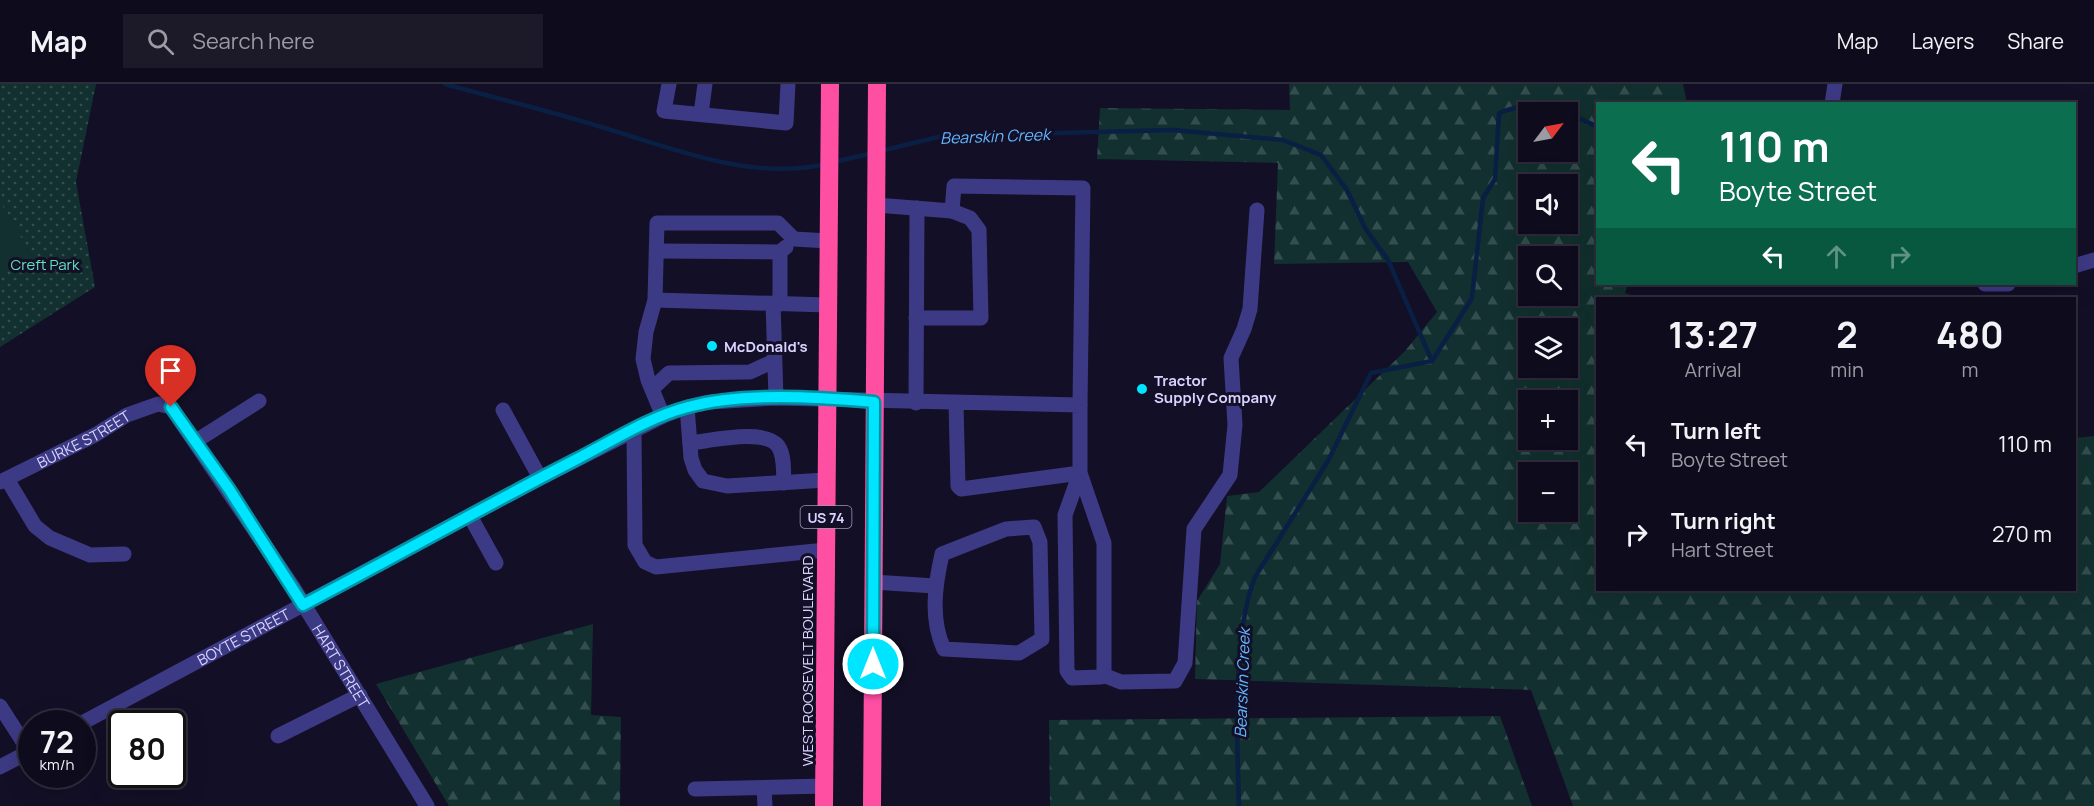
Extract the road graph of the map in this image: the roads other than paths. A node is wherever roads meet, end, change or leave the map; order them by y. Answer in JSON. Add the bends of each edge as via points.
{"nodes":[{"id":1,"x":669,"y":84,"type":"edge"},
{"id":2,"x":705,"y":84,"type":"edge"},
{"id":3,"x":788,"y":84,"type":"edge"},
{"id":4,"x":830,"y":84,"type":"edge"},
{"id":5,"x":877,"y":84,"type":"edge"},
{"id":6,"x":1835,"y":84,"type":"edge"},
{"id":7,"x":1832,"y":102,"type":"edge"},
{"id":8,"x":701,"y":114,"type":"junction"},
{"id":9,"x":876,"y":202,"type":"junction"},
{"id":10,"x":916,"y":208,"type":"junction"},
{"id":11,"x":1257,"y":210,"type":"dead end"},
{"id":12,"x":952,"y":211,"type":"junction"},
{"id":13,"x":829,"y":234,"type":"junction"},
{"id":14,"x":794,"y":239,"type":"junction"},
{"id":15,"x":657,"y":252,"type":"junction"},
{"id":16,"x":780,"y":252,"type":"junction"},
{"id":17,"x":2094,"y":260,"type":"edge"},
{"id":18,"x":2076,"y":265,"type":"edge"},
{"id":19,"x":655,"y":300,"type":"junction"},
{"id":20,"x":776,"y":303,"type":"junction"},
{"id":21,"x":828,"y":305,"type":"junction"},
{"id":22,"x":916,"y":318,"type":"junction"},
{"id":23,"x":645,"y":349,"type":"junction"},
{"id":24,"x":774,"y":361,"type":"junction"},
{"id":25,"x":669,"y":373,"type":"junction"},
{"id":26,"x":652,"y":389,"type":"junction"},
{"id":27,"x":776,"y":398,"type":"junction"},
{"id":28,"x":826,"y":400,"type":"junction"},
{"id":29,"x":259,"y":401,"type":"dead end"},
{"id":30,"x":874,"y":402,"type":"junction"},
{"id":31,"x":916,"y":403,"type":"junction"},
{"id":32,"x":956,"y":404,"type":"junction"},
{"id":33,"x":1080,"y":405,"type":"junction"},
{"id":34,"x":171,"y":407,"type":"joint"},
{"id":35,"x":687,"y":407,"type":"junction"},
{"id":36,"x":503,"y":410,"type":"dead end"},
{"id":37,"x":663,"y":416,"type":"junction"},
{"id":38,"x":634,"y":430,"type":"junction"},
{"id":39,"x":196,"y":441,"type":"junction"},
{"id":40,"x":690,"y":443,"type":"junction"},
{"id":41,"x":1080,"y":473,"type":"junction"},
{"id":42,"x":540,"y":478,"type":"junction"},
{"id":43,"x":826,"y":480,"type":"junction"},
{"id":44,"x":4,"y":481,"type":"edge"},
{"id":45,"x":784,"y":483,"type":"junction"},
{"id":46,"x":470,"y":516,"type":"junction"},
{"id":47,"x":826,"y":550,"type":"junction"},
{"id":48,"x":124,"y":554,"type":"dead end"},
{"id":49,"x":496,"y":563,"type":"dead end"},
{"id":50,"x":873,"y":582,"type":"junction"},
{"id":51,"x":935,"y":586,"type":"junction"},
{"id":52,"x":303,"y":605,"type":"junction"},
{"id":53,"x":1103,"y":675,"type":"junction"},
{"id":54,"x":360,"y":695,"type":"junction"},
{"id":55,"x":0,"y":706,"type":"edge"},
{"id":56,"x":96,"y":716,"type":"edge"},
{"id":57,"x":18,"y":733,"type":"edge"},
{"id":58,"x":278,"y":736,"type":"dead end"},
{"id":59,"x":18,"y":757,"type":"edge"},
{"id":60,"x":0,"y":767,"type":"edge"},
{"id":61,"x":825,"y":786,"type":"junction"},
{"id":62,"x":764,"y":788,"type":"junction"},
{"id":63,"x":695,"y":789,"type":"dead end"},
{"id":64,"x":427,"y":806,"type":"edge"},
{"id":65,"x":765,"y":806,"type":"edge"},
{"id":66,"x":824,"y":806,"type":"edge"},
{"id":67,"x":872,"y":806,"type":"edge"}],
"edges":[{"from":1,"to":8,"type":"street","via":[[664,111]]},
{"from":2,"to":8,"type":"street"},
{"from":3,"to":8,"type":"street","via":[[786,123]]},
{"from":4,"to":13,"type":"highway","name":"WEST ROOSEVELT BOULEVARD","number":"US 74"},
{"from":5,"to":9,"type":"highway","number":"US 74"},
{"from":6,"to":7,"type":"street"},
{"from":9,"to":10,"type":"street"},
{"from":9,"to":30,"type":"highway","number":"US 74"},
{"from":10,"to":12,"type":"street"},
{"from":10,"to":22,"type":"street"},
{"from":11,"to":53,"type":"street","via":[[1250,309],[1231,358],[1235,425],[1230,475],[1194,530],[1185,663],[1175,681],[1121,682]]},
{"from":12,"to":22,"type":"street","via":[[970,218],[979,230],[981,320]]},
{"from":12,"to":33,"type":"street","via":[[954,186],[1083,188]]},
{"from":13,"to":14,"type":"street"},
{"from":13,"to":21,"type":"highway","name":"WEST ROOSEVELT BOULEVARD","number":"US 74"},
{"from":14,"to":15,"type":"street","via":[[778,223],[657,223]]},
{"from":14,"to":16,"type":"street"},
{"from":15,"to":16,"type":"street"},
{"from":15,"to":19,"type":"street"},
{"from":16,"to":20,"type":"street"},
{"from":17,"to":18,"type":"street"},
{"from":19,"to":20,"type":"street"},
{"from":19,"to":23,"type":"street"},
{"from":20,"to":21,"type":"street"},
{"from":20,"to":24,"type":"street"},
{"from":21,"to":28,"type":"highway","name":"WEST ROOSEVELT BOULEVARD","number":"US 74"},
{"from":22,"to":31,"type":"street"},
{"from":23,"to":25,"type":"street"},
{"from":23,"to":26,"type":"street","via":[[644,368]]},
{"from":24,"to":25,"type":"street","via":[[750,372]]},
{"from":24,"to":27,"type":"street"},
{"from":25,"to":26,"type":"street"},
{"from":26,"to":37,"type":"street"},
{"from":27,"to":28,"type":"street","name":"BOYTE STREET"},
{"from":27,"to":35,"type":"street","name":"BOYTE STREET"},
{"from":28,"to":30,"type":"street","name":"BOYTE STREET"},
{"from":28,"to":43,"type":"highway","name":"WEST ROOSEVELT BOULEVARD","number":"US 74"},
{"from":29,"to":39,"type":"street"},
{"from":30,"to":31,"type":"street","name":"BOYTE STREET"},
{"from":30,"to":50,"type":"highway","number":"US 74"},
{"from":31,"to":32,"type":"street","name":"BOYTE STREET"},
{"from":32,"to":33,"type":"street","name":"BOYTE STREET"},
{"from":32,"to":41,"type":"street","via":[[961,489]]},
{"from":33,"to":41,"type":"street"},
{"from":34,"to":39,"type":"street","name":"HART STREET"},
{"from":34,"to":44,"type":"street","name":"BURKE STREET","via":[[158,404],[127,415]]},
{"from":35,"to":37,"type":"street","name":"BOYTE STREET"},
{"from":35,"to":40,"type":"street"},
{"from":36,"to":42,"type":"street"},
{"from":37,"to":38,"type":"street","name":"BOYTE STREET"},
{"from":38,"to":42,"type":"street","name":"BOYTE STREET"},
{"from":38,"to":47,"type":"street","via":[[634,545],[645,562],[656,567]]},
{"from":39,"to":52,"type":"street","name":"HART STREET"},
{"from":40,"to":45,"type":"street","via":[[695,470],[703,481],[726,486]]},
{"from":40,"to":45,"type":"street","via":[[749,436],[771,440],[783,457]]},
{"from":41,"to":53,"type":"street","via":[[1104,543]]},
{"from":41,"to":53,"type":"street","via":[[1065,515],[1067,671],[1072,678]]},
{"from":42,"to":46,"type":"street","name":"BOYTE STREET"},
{"from":43,"to":45,"type":"street"},
{"from":43,"to":47,"type":"highway","name":"WEST ROOSEVELT BOULEVARD","number":"US 74"},
{"from":44,"to":48,"type":"street","via":[[35,526],[50,538],[90,555]]},
{"from":46,"to":49,"type":"street"},
{"from":46,"to":52,"type":"street","name":"BOYTE STREET"},
{"from":47,"to":61,"type":"highway","name":"WEST ROOSEVELT BOULEVARD","number":"US 74"},
{"from":50,"to":51,"type":"street"},
{"from":50,"to":67,"type":"highway","number":"US 74"},
{"from":51,"to":51,"type":"street","via":[[938,636],[944,649],[1019,653],[1042,639],[1040,542],[1034,527],[1006,529],[942,554]]},
{"from":52,"to":54,"type":"street","name":"HART STREET"},
{"from":52,"to":56,"type":"street","name":"BOYTE STREET"},
{"from":54,"to":58,"type":"street"},
{"from":54,"to":64,"type":"street","name":"HART STREET"},
{"from":55,"to":57,"type":"street"},
{"from":59,"to":60,"type":"street"},
{"from":61,"to":62,"type":"street"},
{"from":61,"to":66,"type":"highway","name":"WEST ROOSEVELT BOULEVARD","number":"US 74"},
{"from":62,"to":63,"type":"street"},
{"from":62,"to":65,"type":"street"}]}
